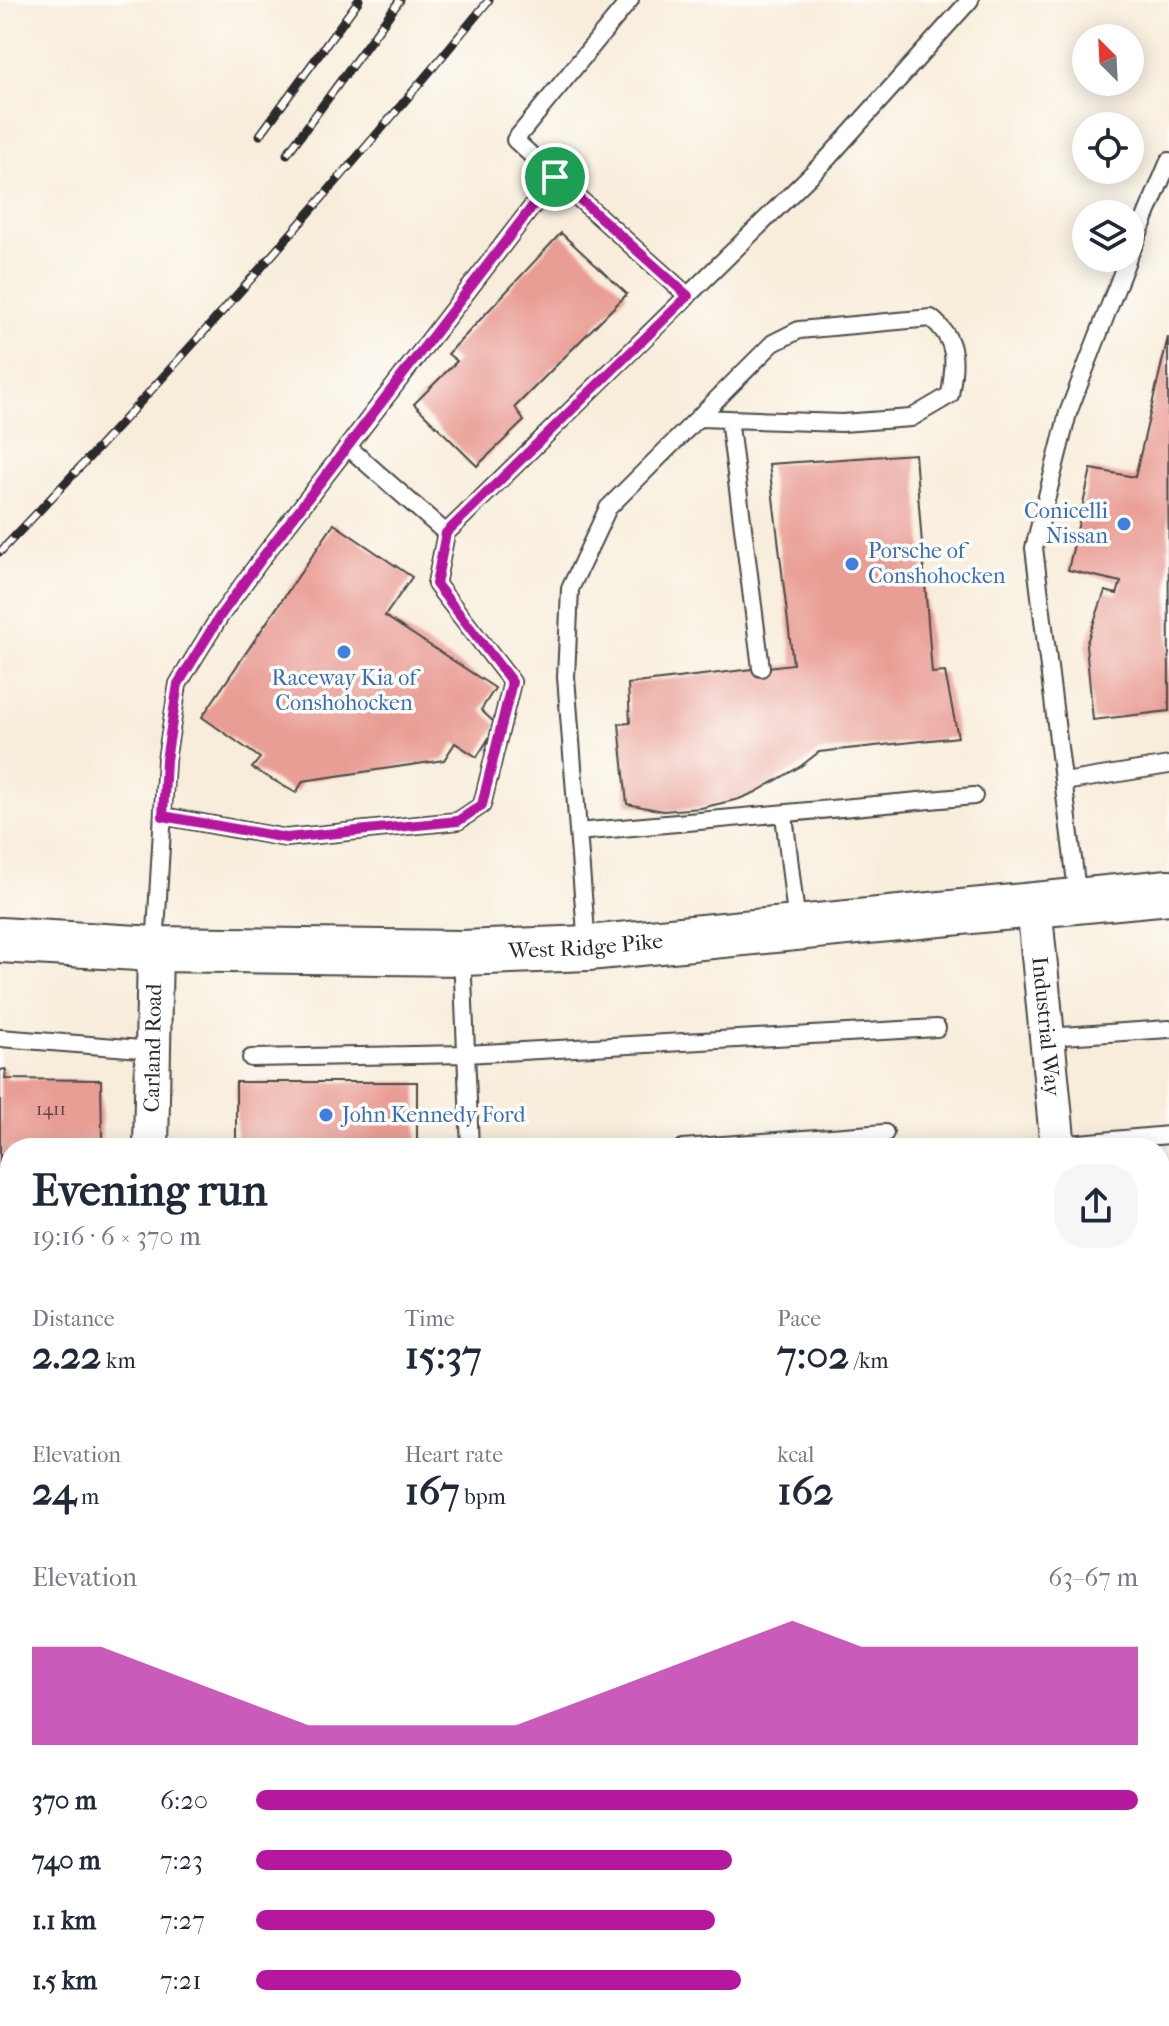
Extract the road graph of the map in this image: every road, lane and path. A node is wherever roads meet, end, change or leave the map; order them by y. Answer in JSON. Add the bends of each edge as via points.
{"nodes":[{"id":1,"x":630,"y":0,"type":"edge"},
{"id":2,"x":970,"y":0,"type":"edge"},
{"id":3,"x":1169,"y":161,"type":"edge"},
{"id":4,"x":555,"y":177,"type":"junction"},
{"id":5,"x":1144,"y":220,"type":"edge"},
{"id":6,"x":1123,"y":272,"type":"edge"},
{"id":7,"x":688,"y":296,"type":"junction"},
{"id":8,"x":699,"y":418,"type":"junction"},
{"id":9,"x":729,"y":419,"type":"junction"},
{"id":10,"x":348,"y":447,"type":"junction"},
{"id":11,"x":446,"y":533,"type":"junction"},
{"id":12,"x":761,"y":668,"type":"dead end"},
{"id":13,"x":1169,"y":765,"type":"edge"},
{"id":14,"x":1064,"y":782,"type":"junction"},
{"id":15,"x":974,"y":796,"type":"dead end"},
{"id":16,"x":784,"y":815,"type":"junction"},
{"id":17,"x":163,"y":816,"type":"junction"},
{"id":18,"x":578,"y":832,"type":"junction"},
{"id":19,"x":1169,"y":892,"type":"edge"},
{"id":20,"x":1079,"y":900,"type":"junction"},
{"id":21,"x":1034,"y":905,"type":"junction"},
{"id":22,"x":797,"y":927,"type":"junction"},
{"id":23,"x":0,"y":940,"type":"edge"},
{"id":24,"x":588,"y":948,"type":"junction"},
{"id":25,"x":155,"y":949,"type":"junction"},
{"id":26,"x":462,"y":953,"type":"junction"},
{"id":27,"x":937,"y":1028,"type":"dead end"},
{"id":28,"x":1169,"y":1029,"type":"edge"},
{"id":29,"x":1047,"y":1037,"type":"junction"},
{"id":30,"x":0,"y":1038,"type":"edge"},
{"id":31,"x":154,"y":1050,"type":"junction"},
{"id":32,"x":466,"y":1054,"type":"junction"},
{"id":33,"x":251,"y":1058,"type":"dead end"},
{"id":34,"x":885,"y":1133,"type":"dead end"},
{"id":35,"x":1169,"y":1135,"type":"edge"},
{"id":36,"x":151,"y":1138,"type":"edge"},
{"id":37,"x":470,"y":1138,"type":"edge"},
{"id":38,"x":818,"y":1138,"type":"edge"},
{"id":39,"x":1057,"y":1138,"type":"edge"},
{"id":40,"x":1141,"y":1138,"type":"edge"}],
"edges":[{"from":1,"to":4,"type":"lane","via":[[515,140]]},
{"from":2,"to":7,"type":"lane","via":[[828,158]]},
{"from":3,"to":5,"type":"lane"},
{"from":4,"to":7,"type":"lane"},
{"from":4,"to":10,"type":"lane"},
{"from":6,"to":14,"type":"lane","via":[[1068,413],[1034,548]]},
{"from":7,"to":11,"type":"lane"},
{"from":8,"to":9,"type":"lane"},
{"from":8,"to":9,"type":"lane","via":[[755,358],[799,330],[931,318],[944,329],[956,358],[950,395],[911,418],[842,423]]},
{"from":8,"to":18,"type":"lane","via":[[608,508],[570,589],[566,677]]},
{"from":9,"to":12,"type":"lane"},
{"from":10,"to":11,"type":"lane"},
{"from":10,"to":17,"type":"lane","via":[[220,616],[178,684]]},
{"from":11,"to":17,"type":"lane","via":[[436,584],[512,682],[482,805],[458,821],[286,838]]},
{"from":13,"to":14,"type":"lane"},
{"from":14,"to":20,"type":"lane"},
{"from":15,"to":16,"type":"lane"},
{"from":16,"to":18,"type":"lane"},
{"from":16,"to":22,"type":"lane"},
{"from":17,"to":25,"type":"lane"},
{"from":18,"to":24,"type":"lane"},
{"from":19,"to":20,"type":"main road","name":"West Ridge Pike"},
{"from":20,"to":21,"type":"main road","name":"West Ridge Pike"},
{"from":21,"to":22,"type":"main road","name":"West Ridge Pike"},
{"from":21,"to":29,"type":"street","name":"Industrial Way"},
{"from":22,"to":24,"type":"main road","name":"West Ridge Pike"},
{"from":23,"to":25,"type":"main road","name":"West Ridge Pike"},
{"from":24,"to":26,"type":"main road","name":"West Ridge Pike"},
{"from":25,"to":26,"type":"main road","name":"West Ridge Pike"},
{"from":25,"to":31,"type":"street","name":"Carland Road"},
{"from":26,"to":32,"type":"lane"},
{"from":27,"to":32,"type":"lane"},
{"from":28,"to":29,"type":"lane"},
{"from":29,"to":39,"type":"street","name":"Industrial Way"},
{"from":30,"to":31,"type":"lane"},
{"from":31,"to":36,"type":"street","name":"Carland Road"},
{"from":32,"to":33,"type":"lane"},
{"from":32,"to":37,"type":"lane"},
{"from":34,"to":38,"type":"lane"},
{"from":35,"to":40,"type":"lane"}]}
